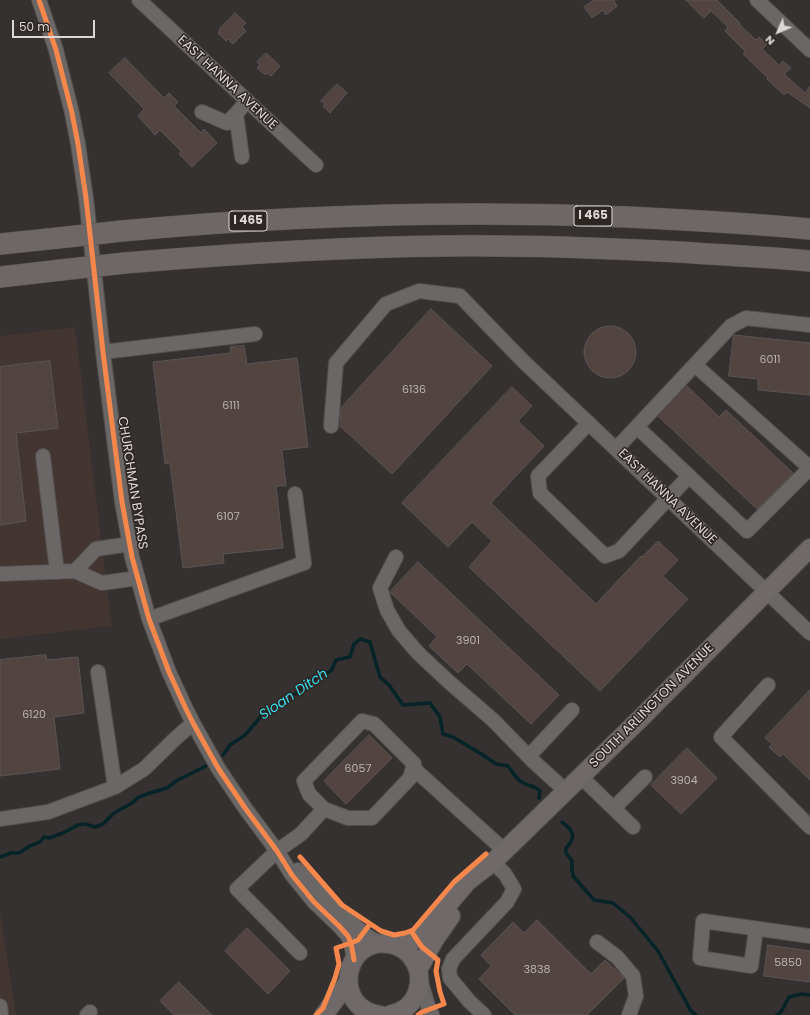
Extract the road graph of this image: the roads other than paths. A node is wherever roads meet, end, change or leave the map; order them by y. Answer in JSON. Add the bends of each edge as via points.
{"nodes":[{"id":1,"x":39,"y":0,"type":"edge"},
{"id":2,"x":139,"y":0,"type":"edge"},
{"id":3,"x":757,"y":0,"type":"edge"},
{"id":4,"x":810,"y":50,"type":"edge"},
{"id":5,"x":247,"y":101,"type":"junction"},
{"id":6,"x":202,"y":112,"type":"dead end"},
{"id":7,"x":236,"y":114,"type":"junction"},
{"id":8,"x":242,"y":157,"type":"dead end"},
{"id":9,"x":316,"y":165,"type":"dead end"},
{"id":10,"x":810,"y":230,"type":"edge"},
{"id":11,"x":0,"y":244,"type":"edge"},
{"id":12,"x":810,"y":261,"type":"edge"},
{"id":13,"x":0,"y":277,"type":"edge"},
{"id":14,"x":810,"y":326,"type":"edge"},
{"id":15,"x":255,"y":334,"type":"dead end"},
{"id":16,"x":103,"y":352,"type":"junction"},
{"id":17,"x":695,"y":365,"type":"junction"},
{"id":18,"x":589,"y":423,"type":"junction"},
{"id":19,"x":330,"y":426,"type":"dead end"},
{"id":20,"x":637,"y":427,"type":"junction"},
{"id":21,"x":616,"y":448,"type":"junction"},
{"id":22,"x":43,"y":456,"type":"dead end"},
{"id":23,"x":810,"y":468,"type":"edge"},
{"id":24,"x":689,"y":476,"type":"junction"},
{"id":25,"x":294,"y":494,"type":"dead end"},
{"id":26,"x":669,"y":499,"type":"junction"},
{"id":27,"x":130,"y":544,"type":"junction"},
{"id":28,"x":810,"y":548,"type":"edge"},
{"id":29,"x":396,"y":557,"type":"dead end"},
{"id":30,"x":75,"y":571,"type":"junction"},
{"id":31,"x":57,"y":572,"type":"junction"},
{"id":32,"x":0,"y":574,"type":"edge"},
{"id":33,"x":138,"y":578,"type":"junction"},
{"id":34,"x":767,"y":592,"type":"junction"},
{"id":35,"x":149,"y":618,"type":"junction"},
{"id":36,"x":810,"y":633,"type":"edge"},
{"id":37,"x":98,"y":672,"type":"dead end"},
{"id":38,"x":768,"y":685,"type":"dead end"},
{"id":39,"x":572,"y":710,"type":"dead end"},
{"id":40,"x":193,"y":723,"type":"junction"},
{"id":41,"x":529,"y":756,"type":"junction"},
{"id":42,"x":413,"y":768,"type":"junction"},
{"id":43,"x":581,"y":777,"type":"junction"},
{"id":44,"x":645,"y":777,"type":"dead end"},
{"id":45,"x":115,"y":786,"type":"junction"},
{"id":46,"x":566,"y":791,"type":"junction"},
{"id":47,"x":614,"y":808,"type":"junction"},
{"id":48,"x":324,"y":809,"type":"junction"},
{"id":49,"x":0,"y":819,"type":"edge"},
{"id":50,"x":633,"y":827,"type":"dead end"},
{"id":51,"x":810,"y":827,"type":"edge"},
{"id":52,"x":277,"y":851,"type":"junction"},
{"id":53,"x":499,"y":856,"type":"junction"},
{"id":54,"x":756,"y":928,"type":"junction"},
{"id":55,"x":810,"y":936,"type":"edge"},
{"id":56,"x":597,"y":942,"type":"dead end"},
{"id":57,"x":389,"y":944,"type":"junction"},
{"id":58,"x":300,"y":954,"type":"dead end"},
{"id":59,"x":354,"y":960,"type":"junction"},
{"id":60,"x":419,"y":975,"type":"junction"},
{"id":61,"x":348,"y":982,"type":"junction"},
{"id":62,"x":0,"y":1006,"type":"edge"},
{"id":63,"x":364,"y":1012,"type":"edge"},
{"id":64,"x":1,"y":1015,"type":"edge"},
{"id":65,"x":324,"y":1015,"type":"edge"},
{"id":66,"x":390,"y":1015,"type":"edge"},
{"id":67,"x":432,"y":1015,"type":"edge"},
{"id":68,"x":484,"y":1015,"type":"edge"},
{"id":69,"x":629,"y":1015,"type":"edge"}],
"edges":[{"from":1,"to":16,"type":"street","name":"CHURCHMAN BYPASS","via":[[58,56],[78,144]]},
{"from":2,"to":5,"type":"street","name":"EAST HANNA AVENUE"},
{"from":3,"to":4,"type":"street"},
{"from":5,"to":7,"type":"street"},
{"from":5,"to":9,"type":"street","name":"EAST HANNA AVENUE"},
{"from":6,"to":7,"type":"street","via":[[227,123]]},
{"from":7,"to":8,"type":"street"},
{"from":10,"to":11,"type":"highway","number":"I 465","bridge":true,"via":[[719,222],[582,215],[444,214],[248,221]]},
{"from":12,"to":13,"type":"highway","bridge":true,"via":[[590,248],[377,247],[125,263]]},
{"from":14,"to":17,"type":"street","via":[[746,318],[731,326]]},
{"from":15,"to":16,"type":"street"},
{"from":16,"to":27,"type":"street","name":"CHURCHMAN BYPASS","via":[[122,502]]},
{"from":17,"to":20,"type":"street"},
{"from":17,"to":23,"type":"street"},
{"from":18,"to":19,"type":"street","name":"EAST HANNA AVENUE","via":[[523,361],[460,296],[419,291],[386,304],[336,362]]},
{"from":18,"to":21,"type":"street","name":"EAST HANNA AVENUE"},
{"from":18,"to":26,"type":"street","via":[[538,476],[540,493],[605,556],[619,551]]},
{"from":20,"to":21,"type":"street"},
{"from":20,"to":24,"type":"street"},
{"from":21,"to":26,"type":"street","name":"EAST HANNA AVENUE"},
{"from":22,"to":31,"type":"street"},
{"from":23,"to":24,"type":"street","via":[[747,531]]},
{"from":24,"to":26,"type":"street"},
{"from":25,"to":35,"type":"street","via":[[304,563]]},
{"from":26,"to":34,"type":"street","name":"EAST HANNA AVENUE"},
{"from":27,"to":30,"type":"street","via":[[96,549]]},
{"from":27,"to":33,"type":"street","name":"CHURCHMAN BYPASS"},
{"from":28,"to":34,"type":"main road","name":"SOUTH ARLINGTON AVENUE"},
{"from":29,"to":41,"type":"street","via":[[380,588],[387,610],[399,631],[418,653]]},
{"from":30,"to":31,"type":"street"},
{"from":30,"to":33,"type":"street","via":[[102,583]]},
{"from":31,"to":32,"type":"street"},
{"from":33,"to":35,"type":"street","name":"CHURCHMAN BYPASS"},
{"from":34,"to":36,"type":"street","name":"EAST HANNA AVENUE"},
{"from":34,"to":43,"type":"main road","name":"SOUTH ARLINGTON AVENUE"},
{"from":35,"to":40,"type":"street","name":"CHURCHMAN BYPASS","via":[[169,672]]},
{"from":37,"to":45,"type":"street"},
{"from":38,"to":51,"type":"street","via":[[721,737]]},
{"from":39,"to":41,"type":"street"},
{"from":40,"to":45,"type":"street","via":[[144,769]]},
{"from":40,"to":52,"type":"street","name":"CHURCHMAN BYPASS","via":[[228,784]]},
{"from":41,"to":46,"type":"street"},
{"from":42,"to":48,"type":"street","via":[[410,778],[372,818],[348,818]]},
{"from":42,"to":48,"type":"street","via":[[414,764],[374,724],[362,721],[304,781],[309,794]]},
{"from":42,"to":53,"type":"street"},
{"from":43,"to":46,"type":"main road","name":"SOUTH ARLINGTON AVENUE"},
{"from":43,"to":47,"type":"street"},
{"from":44,"to":47,"type":"street"},
{"from":45,"to":49,"type":"street","via":[[48,812]]},
{"from":46,"to":53,"type":"main road","name":"SOUTH ARLINGTON AVENUE"},
{"from":47,"to":50,"type":"street"},
{"from":48,"to":52,"type":"street","via":[[300,834]]},
{"from":52,"to":57,"type":"street","name":"CHURCHMAN BYPASS","via":[[364,934]]},
{"from":52,"to":58,"type":"street","via":[[237,889]]},
{"from":52,"to":59,"type":"street","name":"CHURCHMAN BYPASS","via":[[302,888],[348,936]]},
{"from":53,"to":57,"type":"main road","name":"SOUTH ARLINGTON AVENUE","via":[[468,881],[423,934],[414,940]]},
{"from":53,"to":60,"type":"main road","name":"SOUTH ARLINGTON AVENUE","via":[[435,939]]},
{"from":53,"to":68,"type":"street","via":[[514,889],[507,902],[453,959],[449,969],[450,978]]},
{"from":54,"to":54,"type":"street","via":[[703,921],[700,958],[751,966]]},
{"from":54,"to":55,"type":"street"},
{"from":56,"to":69,"type":"street","via":[[617,957],[633,976],[636,996]]},
{"from":57,"to":59,"type":"main road","name":"SOUTH ARLINGTON AVENUE","via":[[366,948]]},
{"from":57,"to":60,"type":"main road","via":[[403,949],[410,955]]},
{"from":59,"to":61,"type":"main road"},
{"from":60,"to":66,"type":"main road","name":"SOUTH ARLINGTON AVENUE","via":[[414,998],[400,1012]]},
{"from":60,"to":67,"type":"street"},
{"from":61,"to":63,"type":"main road","via":[[352,996]]},
{"from":61,"to":65,"type":"main road"},
{"from":62,"to":64,"type":"street"}]}
